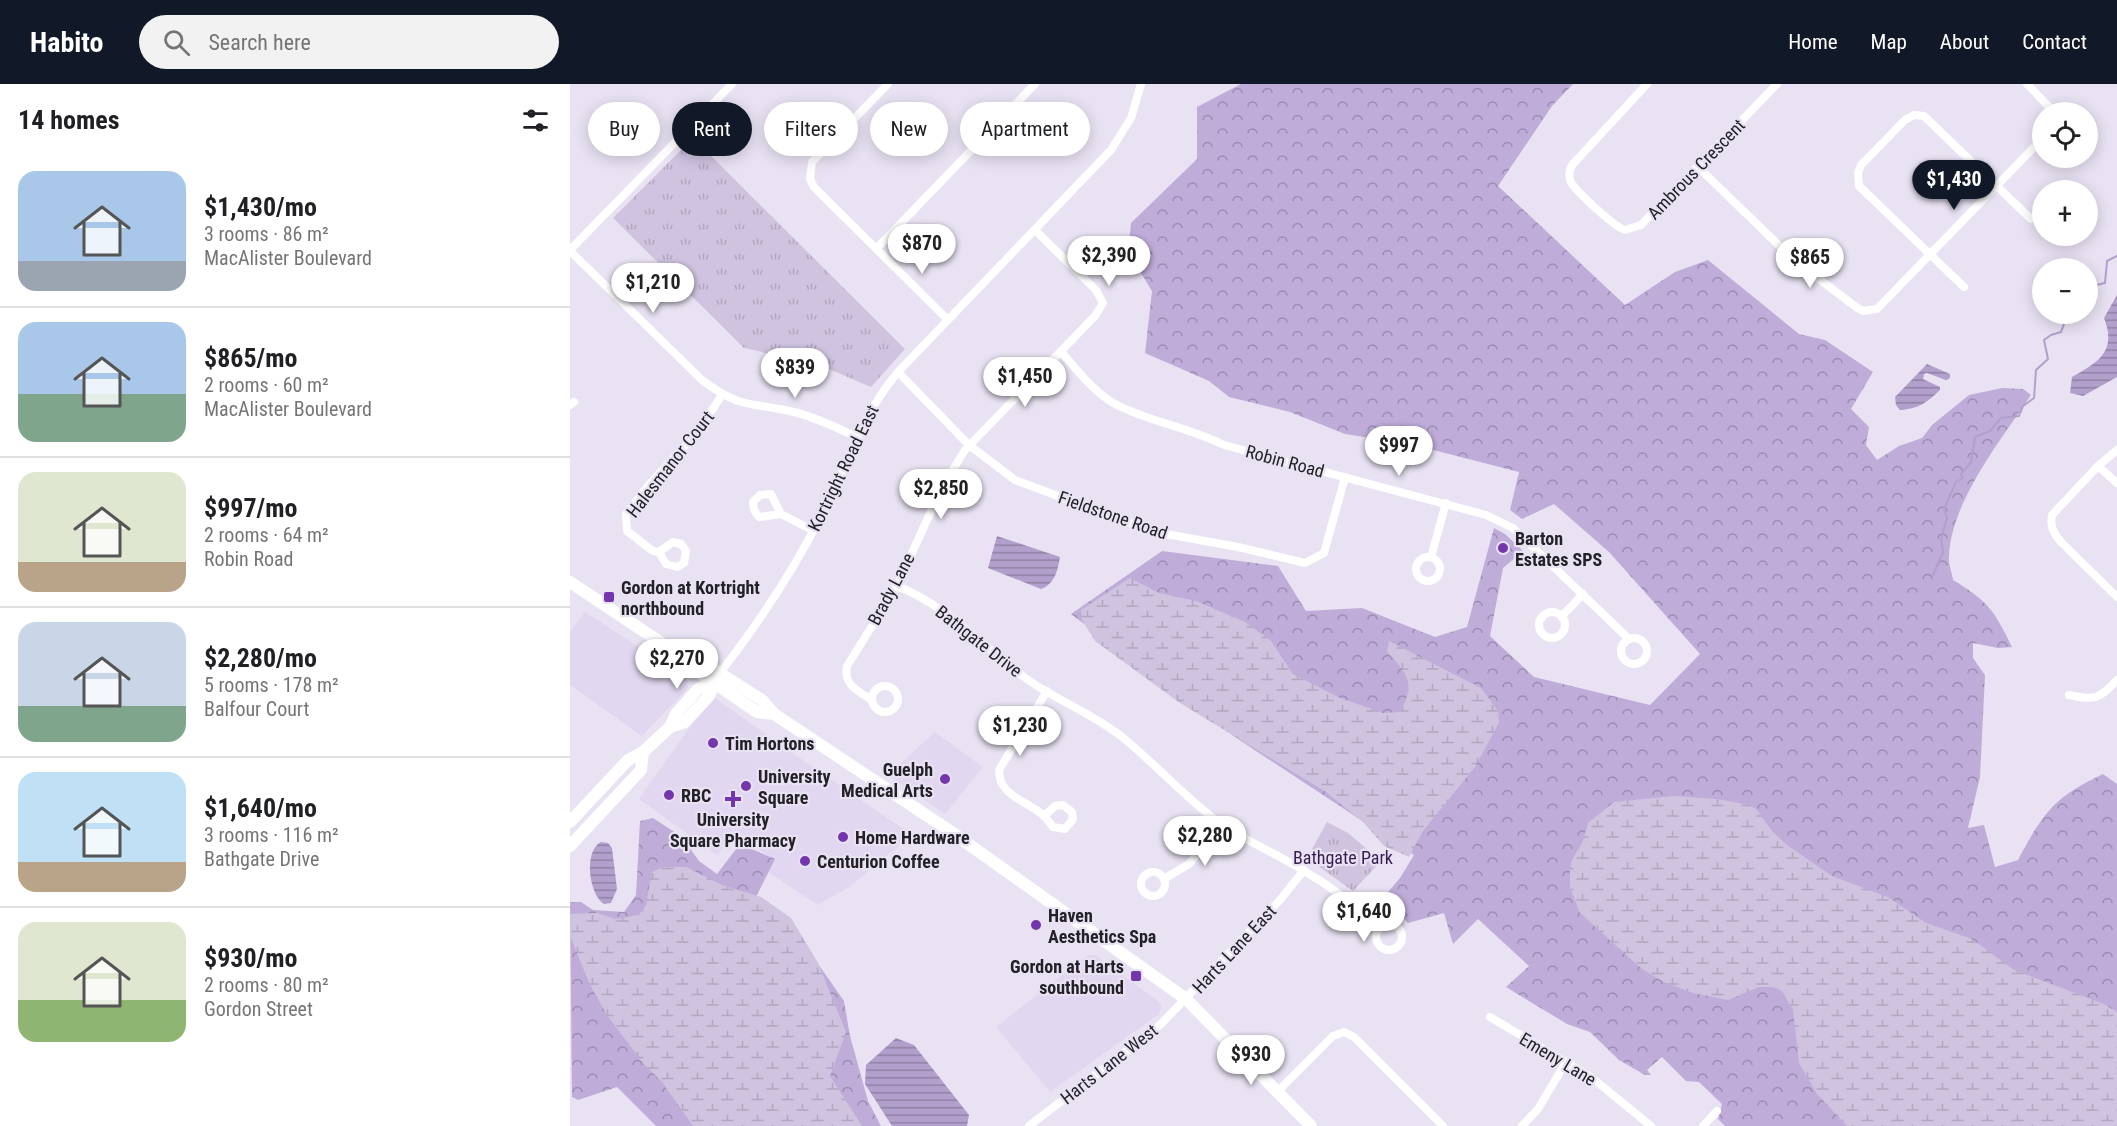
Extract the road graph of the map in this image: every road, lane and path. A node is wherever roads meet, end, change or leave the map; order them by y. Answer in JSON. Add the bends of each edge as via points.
{"nodes":[{"id":1,"x":732,"y":84,"type":"edge"},
{"id":2,"x":888,"y":84,"type":"edge"},
{"id":3,"x":1035,"y":84,"type":"edge"},
{"id":4,"x":1141,"y":84,"type":"edge"},
{"id":5,"x":1647,"y":84,"type":"edge"},
{"id":6,"x":1777,"y":84,"type":"edge"},
{"id":7,"x":2027,"y":84,"type":"edge"},
{"id":8,"x":2044,"y":102,"type":"edge"},
{"id":9,"x":2032,"y":149,"type":"edge"},
{"id":10,"x":1698,"y":166,"type":"junction"},
{"id":11,"x":1997,"y":186,"type":"junction"},
{"id":12,"x":2031,"y":219,"type":"dead end"},
{"id":13,"x":1035,"y":230,"type":"junction"},
{"id":14,"x":877,"y":248,"type":"junction"},
{"id":15,"x":570,"y":250,"type":"edge"},
{"id":16,"x":1930,"y":254,"type":"junction"},
{"id":17,"x":1964,"y":287,"type":"dead end"},
{"id":18,"x":948,"y":320,"type":"junction"},
{"id":19,"x":1061,"y":352,"type":"junction"},
{"id":20,"x":897,"y":372,"type":"junction"},
{"id":21,"x":722,"y":395,"type":"junction"},
{"id":22,"x":855,"y":436,"type":"junction"},
{"id":23,"x":969,"y":445,"type":"junction"},
{"id":24,"x":2117,"y":450,"type":"edge"},
{"id":25,"x":2098,"y":466,"type":"junction"},
{"id":26,"x":1345,"y":477,"type":"junction"},
{"id":27,"x":2117,"y":483,"type":"edge"},
{"id":28,"x":1446,"y":503,"type":"junction"},
{"id":29,"x":782,"y":514,"type":"dead end"},
{"id":30,"x":814,"y":531,"type":"junction"},
{"id":31,"x":658,"y":552,"type":"dead end"},
{"id":32,"x":1431,"y":557,"type":"dead end"},
{"id":33,"x":570,"y":582,"type":"edge"},
{"id":34,"x":897,"y":586,"type":"junction"},
{"id":35,"x":1583,"y":594,"type":"junction"},
{"id":36,"x":2117,"y":597,"type":"edge"},
{"id":37,"x":1562,"y":616,"type":"dead end"},
{"id":38,"x":1629,"y":639,"type":"dead end"},
{"id":39,"x":717,"y":678,"type":"junction"},
{"id":40,"x":2117,"y":680,"type":"edge"},
{"id":41,"x":1047,"y":691,"type":"junction"},
{"id":42,"x":2069,"y":695,"type":"dead end"},
{"id":43,"x":872,"y":700,"type":"dead end"},
{"id":44,"x":643,"y":752,"type":"junction"},
{"id":45,"x":1044,"y":816,"type":"dead end"},
{"id":46,"x":570,"y":822,"type":"edge"},
{"id":47,"x":1221,"y":824,"type":"junction"},
{"id":48,"x":575,"y":831,"type":"edge"},
{"id":49,"x":570,"y":846,"type":"edge"},
{"id":50,"x":1304,"y":870,"type":"junction"},
{"id":51,"x":1164,"y":879,"type":"dead end"},
{"id":52,"x":1380,"y":928,"type":"dead end"},
{"id":53,"x":1186,"y":999,"type":"junction"},
{"id":54,"x":1490,"y":1017,"type":"dead end"},
{"id":55,"x":1566,"y":1062,"type":"junction"},
{"id":56,"x":1278,"y":1091,"type":"junction"},
{"id":57,"x":1717,"y":1111,"type":"dead end"},
{"id":58,"x":1029,"y":1126,"type":"edge"},
{"id":59,"x":1311,"y":1126,"type":"edge"},
{"id":60,"x":1443,"y":1126,"type":"edge"},
{"id":61,"x":1522,"y":1126,"type":"edge"},
{"id":62,"x":1652,"y":1126,"type":"edge"},
{"id":63,"x":1703,"y":1126,"type":"edge"}],
"edges":[{"from":1,"to":15,"type":"street"},
{"from":2,"to":14,"type":"street","via":[[812,162],[809,170],[814,187]]},
{"from":3,"to":14,"type":"street"},
{"from":4,"to":13,"type":"street","name":"Kortright Road East","via":[[1131,118],[1111,150]]},
{"from":5,"to":10,"type":"street","name":"Ambrous Crescent","via":[[1573,164],[1573,186],[1616,226],[1630,230],[1641,225]]},
{"from":6,"to":10,"type":"street","name":"Ambrous Crescent"},
{"from":7,"to":8,"type":"street"},
{"from":9,"to":11,"type":"street"},
{"from":10,"to":16,"type":"street","via":[[1794,260],[1863,311],[1877,309]]},
{"from":11,"to":12,"type":"street"},
{"from":11,"to":16,"type":"street"},
{"from":11,"to":16,"type":"street","via":[[1927,118],[1919,115],[1905,120],[1861,165],[1857,179],[1859,186]]},
{"from":13,"to":18,"type":"street","name":"Kortright Road East"},
{"from":13,"to":19,"type":"street","name":"Brady Lane","via":[[1095,290],[1103,303]]},
{"from":14,"to":18,"type":"street"},
{"from":15,"to":21,"type":"street"},
{"from":16,"to":17,"type":"street"},
{"from":18,"to":20,"type":"street","name":"Kortright Road East"},
{"from":19,"to":23,"type":"street","name":"Brady Lane"},
{"from":19,"to":26,"type":"street","name":"Robin Road","via":[[1095,389],[1116,404],[1224,445]]},
{"from":20,"to":22,"type":"street","name":"Kortright Road East"},
{"from":20,"to":23,"type":"street","name":"Fieldstone Road"},
{"from":21,"to":22,"type":"street","via":[[752,406],[807,416]]},
{"from":21,"to":31,"type":"street","name":"Halesmanor Court","via":[[698,431],[626,514],[627,531]]},
{"from":22,"to":30,"type":"street","name":"Kortright Road East"},
{"from":23,"to":26,"type":"street","name":"Fieldstone Road","via":[[1015,480],[1155,532],[1305,563],[1324,553]]},
{"from":23,"to":34,"type":"street","name":"Brady Lane","via":[[942,487]]},
{"from":24,"to":25,"type":"street"},
{"from":25,"to":27,"type":"street"},
{"from":25,"to":36,"type":"street","via":[[2052,515],[2050,523],[2061,542]]},
{"from":26,"to":28,"type":"street","name":"Robin Road"},
{"from":28,"to":32,"type":"street"},
{"from":28,"to":35,"type":"street","name":"Robin Road","via":[[1513,528]]},
{"from":29,"to":30,"type":"street"},
{"from":30,"to":39,"type":"street","name":"Kortright Road East"},
{"from":33,"to":39,"type":"main road","via":[[675,656]]},
{"from":34,"to":41,"type":"street","name":"Bathgate Drive","via":[[980,638],[1016,671]]},
{"from":34,"to":43,"type":"street","name":"Brady Lane","via":[[846,671],[850,685]]},
{"from":35,"to":37,"type":"street"},
{"from":35,"to":38,"type":"street","name":"Robin Road"},
{"from":39,"to":44,"type":"main road","via":[[698,689],[670,727]]},
{"from":39,"to":53,"type":"main road","via":[[757,712],[774,714],[950,831]]},
{"from":40,"to":42,"type":"street","via":[[2101,696],[2087,700]]},
{"from":41,"to":45,"type":"street","via":[[999,770],[1006,791]]},
{"from":41,"to":47,"type":"street","name":"Bathgate Drive","via":[[1122,737],[1181,793]]},
{"from":44,"to":46,"type":"main road","via":[[628,760]]},
{"from":44,"to":48,"type":"main road","via":[[641,770]]},
{"from":47,"to":50,"type":"street","name":"Bathgate Drive"},
{"from":47,"to":51,"type":"street","via":[[1189,864]]},
{"from":48,"to":49,"type":"main road"},
{"from":50,"to":52,"type":"street","name":"Bathgate Drive","via":[[1352,902]]},
{"from":50,"to":53,"type":"street","name":"Harts Lane East"},
{"from":53,"to":56,"type":"main road"},
{"from":53,"to":58,"type":"street","name":"Harts Lane West","via":[[1160,1024]]},
{"from":54,"to":55,"type":"street","name":"Emeny Lane"},
{"from":55,"to":61,"type":"street","via":[[1538,1109]]},
{"from":55,"to":62,"type":"street","name":"Emeny Lane"},
{"from":56,"to":59,"type":"main road"},
{"from":56,"to":60,"type":"street","via":[[1333,1036],[1344,1032],[1354,1037]]},
{"from":57,"to":63,"type":"street"}]}
